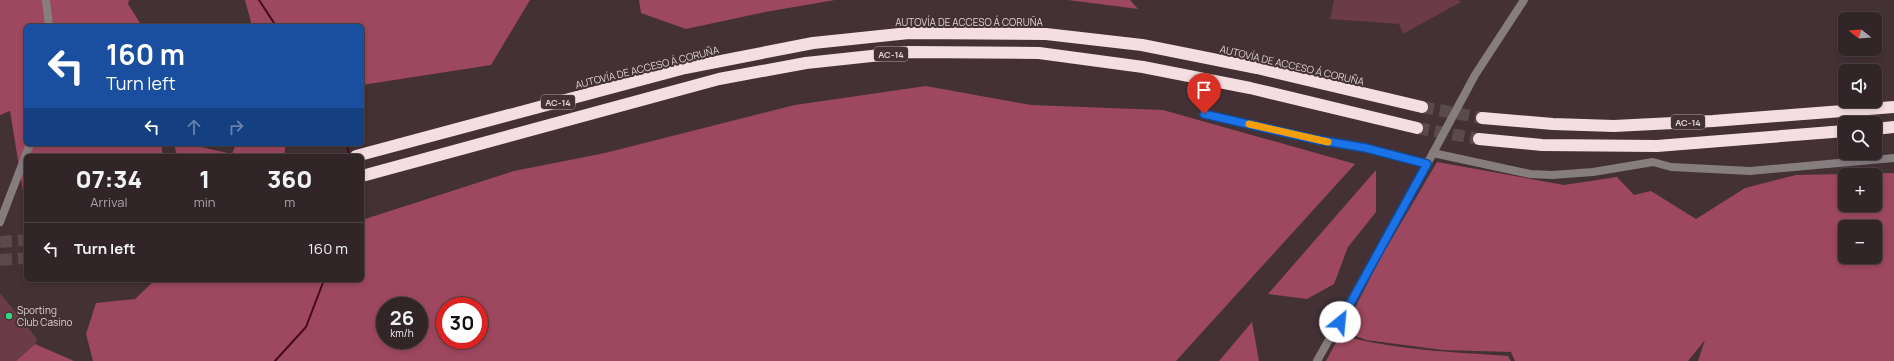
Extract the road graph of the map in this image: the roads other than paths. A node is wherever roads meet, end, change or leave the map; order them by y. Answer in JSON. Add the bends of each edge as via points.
{"nodes":[{"id":1,"x":46,"y":0,"type":"edge"},
{"id":2,"x":1524,"y":0,"type":"edge"},
{"id":3,"x":49,"y":24,"type":"edge"},
{"id":4,"x":1422,"y":107,"type":"tunnel mouth"},
{"id":5,"x":1894,"y":107,"type":"edge"},
{"id":6,"x":1204,"y":114,"type":"dead end"},
{"id":7,"x":1482,"y":118,"type":"tunnel mouth"},
{"id":8,"x":1894,"y":127,"type":"edge"},
{"id":9,"x":1417,"y":128,"type":"tunnel mouth"},
{"id":10,"x":1882,"y":128,"type":"edge"},
{"id":11,"x":1838,"y":132,"type":"edge"},
{"id":12,"x":1479,"y":139,"type":"tunnel mouth"},
{"id":13,"x":364,"y":154,"type":"edge"},
{"id":14,"x":1430,"y":158,"type":"junction"},
{"id":15,"x":1894,"y":158,"type":"edge"},
{"id":16,"x":24,"y":160,"type":"edge"},
{"id":17,"x":367,"y":175,"type":"edge"},
{"id":18,"x":0,"y":222,"type":"edge"},
{"id":19,"x":1317,"y":361,"type":"edge"}],
"edges":[{"from":1,"to":3,"type":"street"},
{"from":2,"to":14,"type":"street","via":[[1475,75]]},
{"from":4,"to":13,"type":"highway","name":"AUTOVÍA DE ACCESO Á CORUÑA","number":"AC-14","via":[[1257,68],[1142,45],[1046,34],[909,33],[813,43],[685,68]]},
{"from":5,"to":7,"type":"highway","number":"AC-14","via":[[1614,126]]},
{"from":6,"to":14,"type":"street","via":[[1313,139]]},
{"from":8,"to":10,"type":"highway"},
{"from":9,"to":17,"type":"highway","number":"AC-14","via":[[1250,88],[1143,67],[1039,54],[909,52],[806,63],[719,79]]},
{"from":11,"to":12,"type":"highway","number":"AC-14","via":[[1657,146],[1542,145]]},
{"from":14,"to":15,"type":"street","via":[[1530,174],[1552,175],[1593,172],[1653,162],[1670,167],[1750,171]]},
{"from":14,"to":19,"type":"street"},
{"from":16,"to":18,"type":"street"}]}
